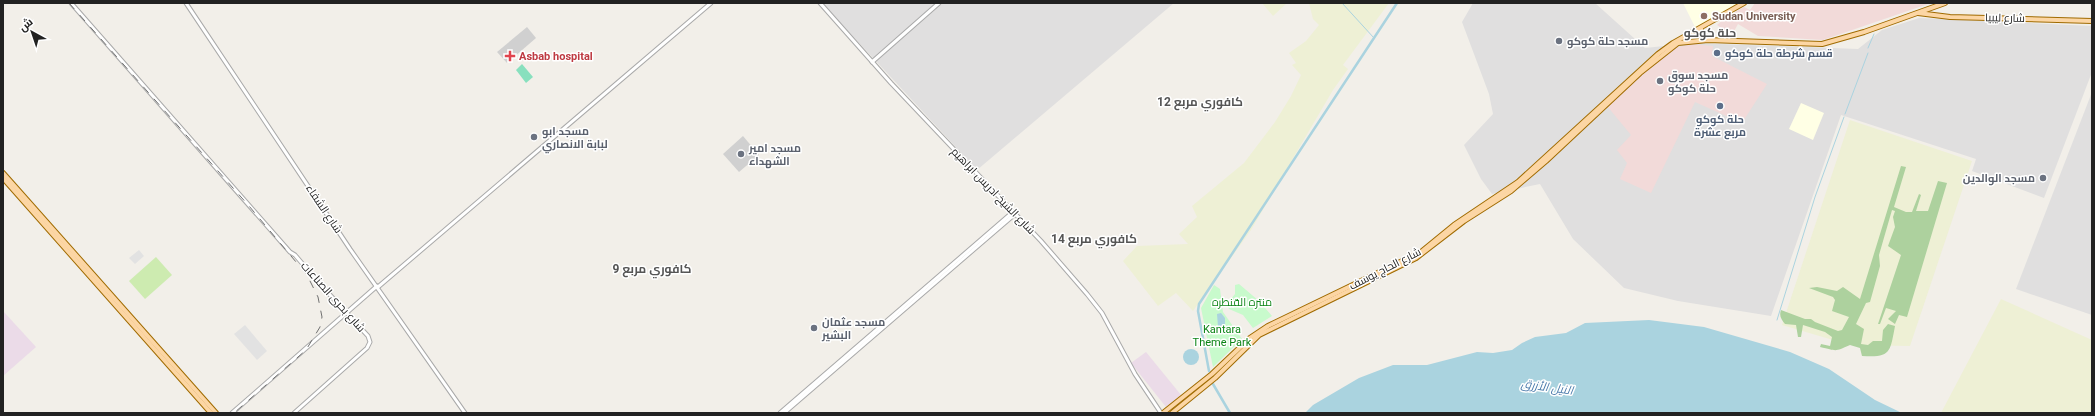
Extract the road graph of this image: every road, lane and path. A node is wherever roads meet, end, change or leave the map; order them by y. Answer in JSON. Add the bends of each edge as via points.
{"nodes":[{"id":1,"x":71,"y":3,"type":"edge"},
{"id":2,"x":186,"y":3,"type":"edge"},
{"id":3,"x":710,"y":3,"type":"edge"},
{"id":4,"x":820,"y":3,"type":"edge"},
{"id":5,"x":939,"y":3,"type":"edge"},
{"id":6,"x":1744,"y":3,"type":"edge"},
{"id":7,"x":1945,"y":3,"type":"edge"},
{"id":8,"x":1917,"y":13,"type":"junction"},
{"id":9,"x":2092,"y":21,"type":"edge"},
{"id":10,"x":1704,"y":26,"type":"junction"},
{"id":11,"x":1714,"y":40,"type":"junction"},
{"id":12,"x":1651,"y":61,"type":"junction"},
{"id":13,"x":872,"y":62,"type":"junction"},
{"id":14,"x":3,"y":173,"type":"edge"},
{"id":15,"x":3,"y":178,"type":"edge"},
{"id":16,"x":1014,"y":213,"type":"junction"},
{"id":17,"x":377,"y":287,"type":"junction"},
{"id":18,"x":346,"y":313,"type":"junction"},
{"id":19,"x":152,"y":344,"type":"junction"},
{"id":20,"x":211,"y":413,"type":"edge"},
{"id":21,"x":216,"y":413,"type":"edge"},
{"id":22,"x":232,"y":413,"type":"edge"},
{"id":23,"x":294,"y":413,"type":"edge"},
{"id":24,"x":465,"y":413,"type":"edge"},
{"id":25,"x":780,"y":413,"type":"edge"},
{"id":26,"x":784,"y":413,"type":"edge"},
{"id":27,"x":1162,"y":413,"type":"edge"},
{"id":28,"x":1172,"y":413,"type":"edge"}],
"edges":[{"from":1,"to":18,"type":"street","name":"شارع بحرى الصناعات"},
{"from":2,"to":17,"type":"street","name":"شارع الشفاء"},
{"from":3,"to":17,"type":"street"},
{"from":4,"to":13,"type":"street","name":"شارع الشيخ ادريس ابراهيم"},
{"from":5,"to":13,"type":"street"},
{"from":6,"to":10,"type":"main road"},
{"from":7,"to":8,"type":"main road"},
{"from":8,"to":9,"type":"main road","name":"شارع ليبيا"},
{"from":8,"to":11,"type":"main road","via":[[1822,44]]},
{"from":10,"to":11,"type":"main road","via":[[1698,35]]},
{"from":10,"to":12,"type":"main road","via":[[1668,46]]},
{"from":11,"to":12,"type":"main road","via":[[1682,42]]},
{"from":12,"to":27,"type":"main road","name":"شارع الحاج يوسف","via":[[1510,188],[1454,225],[1416,255],[1259,332],[1204,381]]},
{"from":12,"to":28,"type":"main road","name":"شارع الحاج يوسف","via":[[1515,188],[1416,258],[1259,335],[1215,378]]},
{"from":13,"to":16,"type":"street","name":"شارع الشيخ ادريس ابراهيم"},
{"from":14,"to":19,"type":"main road"},
{"from":15,"to":19,"type":"main road"},
{"from":16,"to":25,"type":"street"},
{"from":16,"to":26,"type":"street"},
{"from":16,"to":27,"type":"street","name":"شارع الشيخ ادريس ابراهيم","via":[[1099,309],[1135,374]]},
{"from":17,"to":18,"type":"street"},
{"from":17,"to":24,"type":"street","name":"شارع الشفاء"},
{"from":18,"to":22,"type":"street"},
{"from":18,"to":23,"type":"street","name":"شارع بحرى الصناعات","via":[[366,334],[370,342],[367,348]]},
{"from":19,"to":20,"type":"main road"},
{"from":19,"to":21,"type":"main road"}]}
